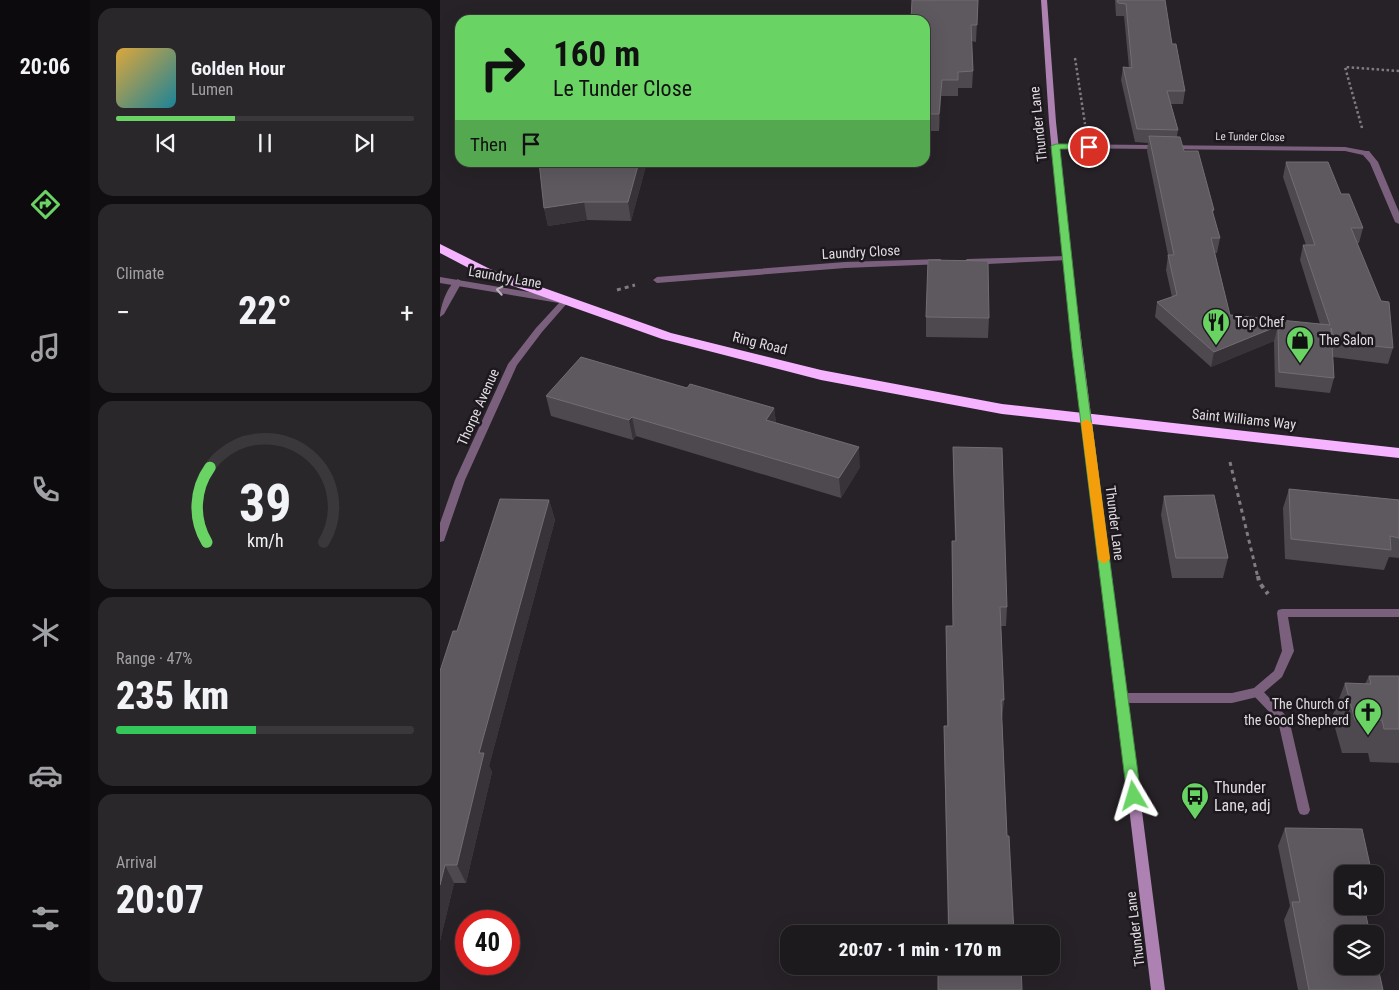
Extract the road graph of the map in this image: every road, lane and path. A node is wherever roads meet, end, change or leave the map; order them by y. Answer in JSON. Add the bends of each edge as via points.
{"nodes":[{"id":1,"x":1044,"y":0,"type":"edge"},
{"id":2,"x":1074,"y":49,"type":"dead end"},
{"id":3,"x":1399,"y":71,"type":"edge"},
{"id":4,"x":1056,"y":146,"type":"junction"},
{"id":5,"x":1089,"y":147,"type":"junction"},
{"id":6,"x":1366,"y":153,"type":"junction"},
{"id":7,"x":1399,"y":222,"type":"edge"},
{"id":8,"x":440,"y":248,"type":"edge"},
{"id":9,"x":1066,"y":258,"type":"junction"},
{"id":10,"x":951,"y":262,"type":"edge"},
{"id":11,"x":960,"y":262,"type":"edge"},
{"id":12,"x":440,"y":280,"type":"edge"},
{"id":13,"x":657,"y":280,"type":"dead end"},
{"id":14,"x":458,"y":282,"type":"junction"},
{"id":15,"x":565,"y":301,"type":"junction"},
{"id":16,"x":440,"y":314,"type":"edge"},
{"id":17,"x":1086,"y":419,"type":"junction"},
{"id":18,"x":1399,"y":453,"type":"edge"},
{"id":19,"x":1230,"y":461,"type":"dead end"},
{"id":20,"x":440,"y":538,"type":"edge"},
{"id":21,"x":1282,"y":613,"type":"junction"},
{"id":22,"x":1399,"y":613,"type":"edge"},
{"id":23,"x":1257,"y":692,"type":"junction"},
{"id":24,"x":1123,"y":698,"type":"junction"},
{"id":25,"x":1304,"y":810,"type":"dead end"},
{"id":26,"x":1158,"y":990,"type":"edge"}],
"edges":[{"from":1,"to":4,"type":"street","name":"Thunder Lane"},
{"from":2,"to":5,"type":"path"},
{"from":3,"to":6,"type":"path","via":[[1345,67]]},
{"from":4,"to":5,"type":"street","name":"Le Tunder Close"},
{"from":4,"to":9,"type":"street","name":"Thunder Lane"},
{"from":5,"to":6,"type":"street","name":"Le Tunder Close","via":[[1345,149]]},
{"from":6,"to":7,"type":"street","via":[[1374,162]]},
{"from":8,"to":15,"type":"highway","name":"Ring Road","via":[[486,272]]},
{"from":9,"to":11,"type":"street"},
{"from":9,"to":17,"type":"street","name":"Thunder Lane"},
{"from":10,"to":13,"type":"street","name":"Laundry Close","via":[[845,265]]},
{"from":12,"to":14,"type":"street","name":"Laundry Lane"},
{"from":15,"to":14,"type":"street","name":"Laundry Lane","one_way":true},
{"from":14,"to":16,"type":"street"},
{"from":15,"to":17,"type":"highway","name":"Ring Road","via":[[667,336],[821,375],[1002,409]]},
{"from":15,"to":20,"type":"street","name":"Thorpe Avenue","via":[[513,364],[460,480]]},
{"from":17,"to":18,"type":"highway","name":"Saint Williams Way"},
{"from":17,"to":24,"type":"street","name":"Thunder Lane"},
{"from":19,"to":21,"type":"path","via":[[1259,582]]},
{"from":21,"to":22,"type":"street"},
{"from":21,"to":23,"type":"street","via":[[1288,651],[1278,674]]},
{"from":23,"to":24,"type":"street","via":[[1232,698]]},
{"from":23,"to":25,"type":"street","via":[[1283,719]]},
{"from":24,"to":26,"type":"street","name":"Thunder Lane"}]}
